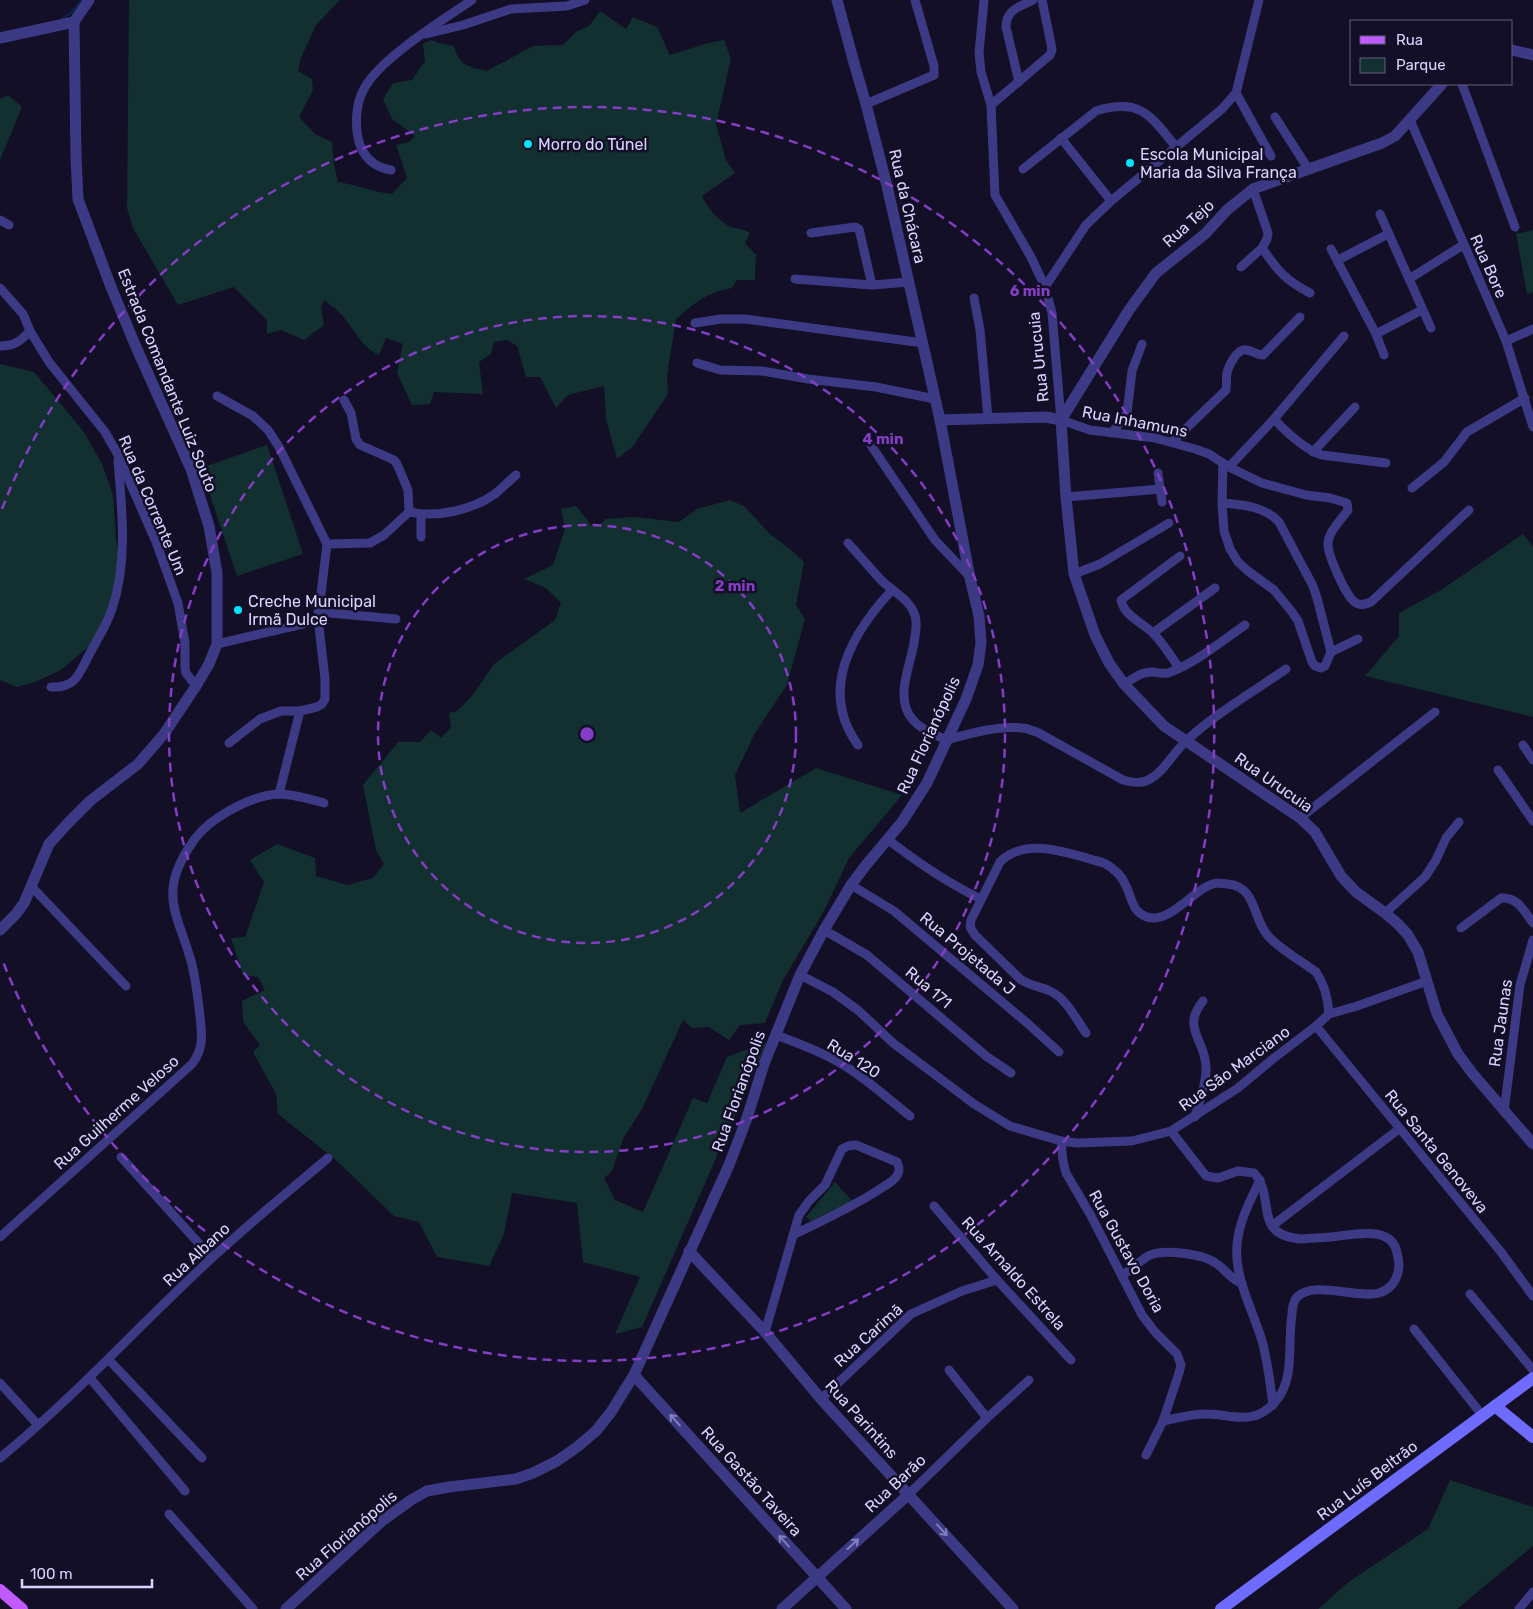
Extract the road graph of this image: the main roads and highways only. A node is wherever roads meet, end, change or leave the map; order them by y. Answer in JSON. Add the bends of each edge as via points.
{"nodes":[{"id":1,"x":1533,"y":1378,"type":"edge"},
{"id":2,"x":1495,"y":1406,"type":"junction"},
{"id":3,"x":1533,"y":1437,"type":"edge"},
{"id":4,"x":0,"y":1590,"type":"edge"},
{"id":5,"x":22,"y":1609,"type":"edge"},
{"id":6,"x":1221,"y":1609,"type":"edge"}],
"edges":[{"from":1,"to":2,"type":"main road","name":"Rua Luís Beltrão"},
{"from":2,"to":3,"type":"main road"},
{"from":2,"to":6,"type":"main road","name":"Rua Luís Beltrão"},
{"from":4,"to":5,"type":"main road"}]}
